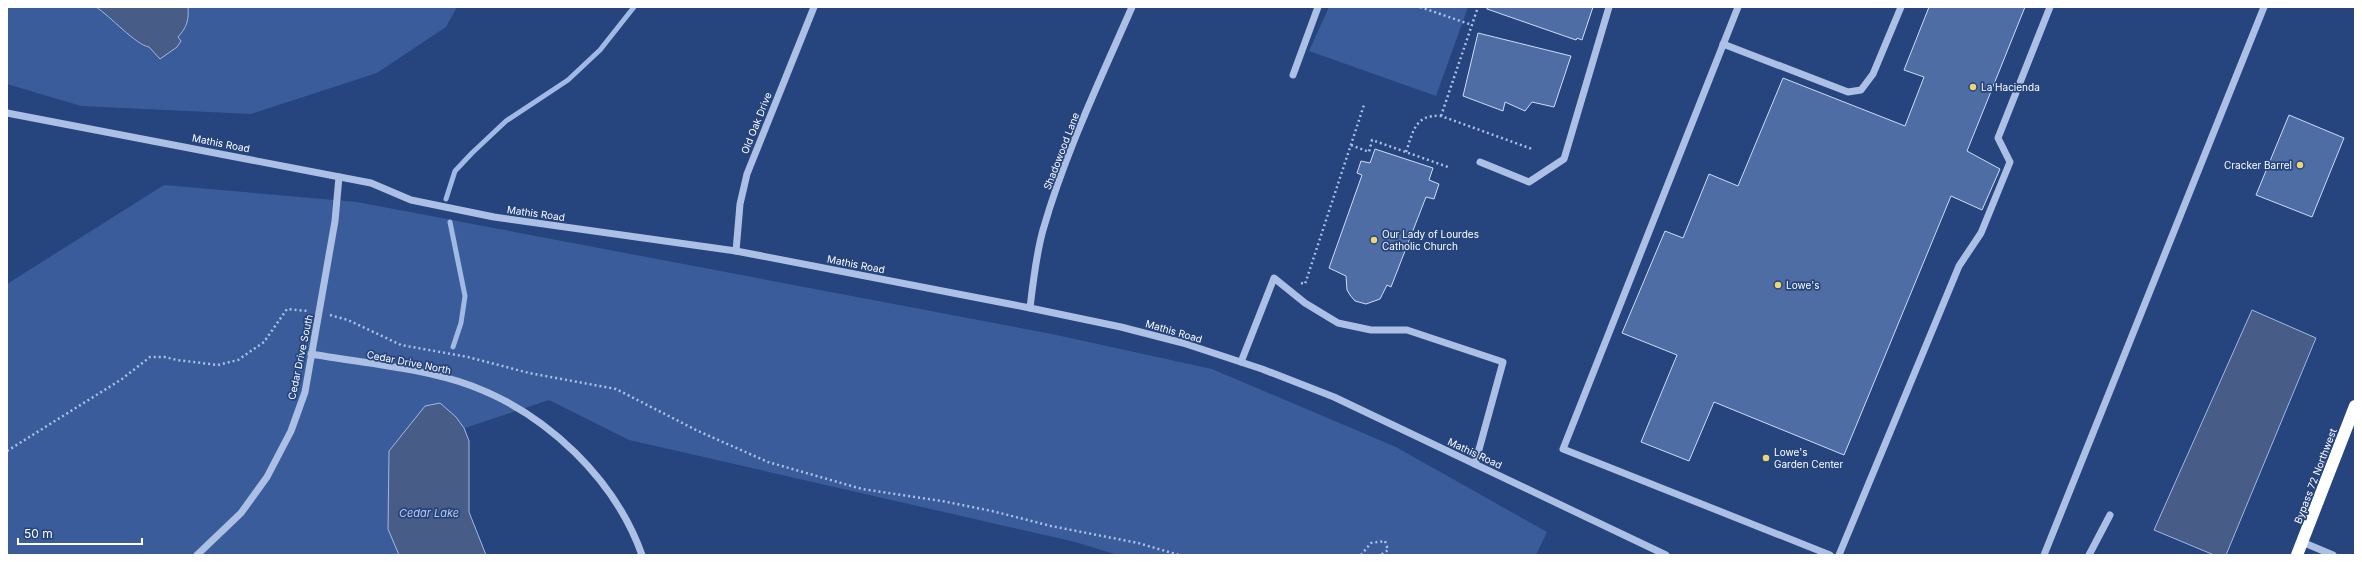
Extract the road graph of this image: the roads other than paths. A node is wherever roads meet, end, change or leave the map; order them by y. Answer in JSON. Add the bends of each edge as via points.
{"nodes":[{"id":1,"x":814,"y":7,"type":"edge"},
{"id":2,"x":1132,"y":7,"type":"edge"},
{"id":3,"x":1318,"y":7,"type":"edge"},
{"id":4,"x":1609,"y":7,"type":"edge"},
{"id":5,"x":1738,"y":7,"type":"edge"},
{"id":6,"x":1901,"y":7,"type":"edge"},
{"id":7,"x":2050,"y":7,"type":"edge"},
{"id":8,"x":2264,"y":7,"type":"edge"},
{"id":9,"x":1723,"y":44,"type":"junction"},
{"id":10,"x":1293,"y":74,"type":"dead end"},
{"id":11,"x":7,"y":113,"type":"edge"},
{"id":12,"x":1480,"y":162,"type":"dead end"},
{"id":13,"x":339,"y":177,"type":"junction"},
{"id":14,"x":736,"y":251,"type":"junction"},
{"id":15,"x":1030,"y":308,"type":"junction"},
{"id":16,"x":311,"y":354,"type":"junction"},
{"id":17,"x":1241,"y":362,"type":"junction"},
{"id":18,"x":2355,"y":406,"type":"edge"},
{"id":19,"x":1475,"y":464,"type":"junction"},
{"id":20,"x":2110,"y":515,"type":"dead end"},
{"id":21,"x":2302,"y":542,"type":"junction"},
{"id":22,"x":197,"y":555,"type":"edge"},
{"id":23,"x":642,"y":555,"type":"edge"},
{"id":24,"x":1666,"y":555,"type":"edge"},
{"id":25,"x":1830,"y":555,"type":"edge"},
{"id":26,"x":1839,"y":555,"type":"edge"},
{"id":27,"x":2044,"y":555,"type":"edge"},
{"id":28,"x":2089,"y":555,"type":"edge"},
{"id":29,"x":2296,"y":555,"type":"edge"},
{"id":30,"x":2333,"y":555,"type":"edge"}],
"edges":[{"from":1,"to":14,"type":"street","name":"Old Oak Drive","via":[[747,174],[740,204]]},
{"from":2,"to":15,"type":"street","name":"Shadowood Lane","via":[[1064,165],[1043,231],[1035,266]]},
{"from":3,"to":10,"type":"street"},
{"from":4,"to":12,"type":"street","via":[[1564,159],[1529,182]]},
{"from":5,"to":9,"type":"street"},
{"from":6,"to":9,"type":"street","via":[[1873,74],[1861,90],[1848,92]]},
{"from":7,"to":26,"type":"street","via":[[1998,138],[2010,162],[1981,233],[1959,266]]},
{"from":8,"to":27,"type":"street"},
{"from":9,"to":25,"type":"street","via":[[1563,449]]},
{"from":11,"to":13,"type":"street","name":"Mathis Road"},
{"from":13,"to":14,"type":"street","name":"Mathis Road","via":[[370,183],[411,200],[494,217]]},
{"from":13,"to":16,"type":"street","name":"Cedar Drive South","via":[[335,220]]},
{"from":14,"to":15,"type":"street","name":"Mathis Road"},
{"from":15,"to":17,"type":"street","name":"Mathis Road","via":[[1121,327]]},
{"from":16,"to":22,"type":"street","name":"Cedar Drive South","via":[[305,392],[291,431],[270,472],[241,513]]},
{"from":16,"to":23,"type":"street","name":"Cedar Drive North","via":[[435,376],[471,386],[522,412],[569,447],[591,470],[611,496]]},
{"from":17,"to":19,"type":"street","name":"Mathis Road","via":[[1334,397]]},
{"from":17,"to":19,"type":"street","via":[[1274,278],[1305,303],[1338,323],[1371,330],[1407,330],[1503,362]]},
{"from":18,"to":21,"type":"highway","name":"Bypass 72 Northwest"},
{"from":19,"to":24,"type":"street","name":"Mathis Road"},
{"from":20,"to":28,"type":"street"},
{"from":21,"to":29,"type":"highway","name":"Bypass 72 Northwest"},
{"from":21,"to":30,"type":"street"}]}
